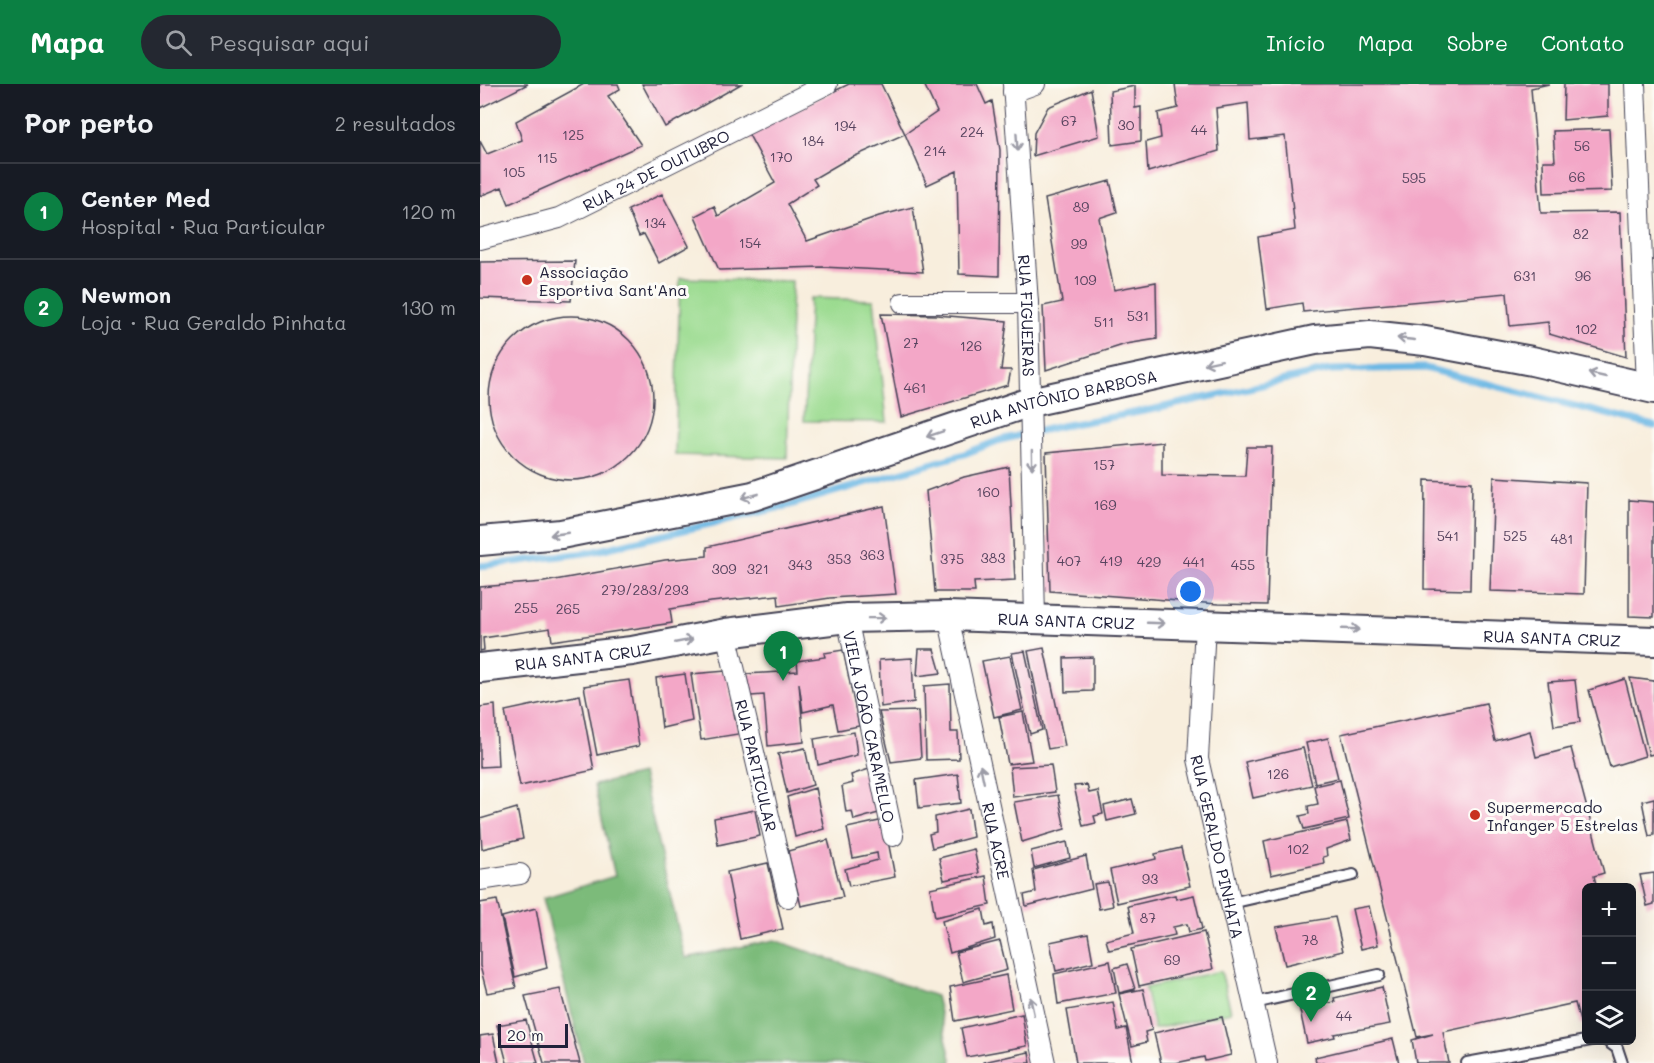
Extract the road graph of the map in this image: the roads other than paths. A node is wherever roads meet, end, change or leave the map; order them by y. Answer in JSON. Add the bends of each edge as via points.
{"nodes":[{"id":1,"x":827,"y":84,"type":"edge"},
{"id":2,"x":1035,"y":84,"type":"edge"},
{"id":3,"x":1635,"y":84,"type":"edge"},
{"id":4,"x":1013,"y":88,"type":"edge"},
{"id":5,"x":480,"y":239,"type":"edge"},
{"id":6,"x":903,"y":303,"type":"dead end"},
{"id":7,"x":1028,"y":303,"type":"junction"},
{"id":8,"x":1651,"y":388,"type":"edge"},
{"id":9,"x":1030,"y":402,"type":"junction"},
{"id":10,"x":480,"y":541,"type":"edge"},
{"id":11,"x":948,"y":616,"type":"junction"},
{"id":12,"x":847,"y":618,"type":"junction"},
{"id":13,"x":1035,"y":619,"type":"junction"},
{"id":14,"x":1205,"y":625,"type":"junction"},
{"id":15,"x":726,"y":633,"type":"junction"},
{"id":16,"x":1654,"y":641,"type":"edge"},
{"id":17,"x":480,"y":668,"type":"edge"},
{"id":18,"x":893,"y":836,"type":"dead end"},
{"id":19,"x":520,"y":874,"type":"dead end"},
{"id":20,"x":1353,"y":875,"type":"dead end"},
{"id":21,"x":480,"y":880,"type":"edge"},
{"id":22,"x":788,"y":897,"type":"dead end"},
{"id":23,"x":1231,"y":903,"type":"junction"},
{"id":24,"x":1379,"y":975,"type":"dead end"},
{"id":25,"x":1254,"y":1003,"type":"junction"},
{"id":26,"x":1582,"y":1043,"type":"edge"},
{"id":27,"x":1612,"y":1045,"type":"edge"},
{"id":28,"x":1045,"y":1063,"type":"edge"},
{"id":29,"x":1267,"y":1063,"type":"edge"},
{"id":30,"x":1467,"y":1063,"type":"edge"},
{"id":31,"x":1622,"y":1063,"type":"edge"}],
"edges":[{"from":1,"to":5,"type":"street","name":"RUA 24 DE OUTUBRO","via":[[559,218]]},
{"from":2,"to":4,"type":"street"},
{"from":3,"to":8,"type":"street"},
{"from":4,"to":7,"type":"street","name":"RUA FIGUEIRAS","one_way":true},
{"from":6,"to":7,"type":"street"},
{"from":7,"to":9,"type":"street","name":"RUA FIGUEIRAS"},
{"from":8,"to":9,"type":"street","name":"RUA ANTÔNIO BARBOSA","one_way":true,"via":[[1435,343],[1370,335],[1315,340]]},
{"from":9,"to":10,"type":"street","name":"RUA ANTÔNIO BARBOSA","one_way":true,"via":[[753,496],[561,534]]},
{"from":9,"to":13,"type":"street","name":"RUA FIGUEIRAS","one_way":true},
{"from":12,"to":11,"type":"street","name":"RUA SANTA CRUZ","one_way":true},
{"from":11,"to":13,"type":"street","name":"RUA SANTA CRUZ"},
{"from":28,"to":11,"type":"street","name":"RUA ACRE","one_way":true},
{"from":12,"to":15,"type":"street","name":"RUA SANTA CRUZ"},
{"from":12,"to":18,"type":"street","name":"VIELA JOÃO CARAMELLO"},
{"from":13,"to":14,"type":"street","name":"RUA SANTA CRUZ","one_way":true},
{"from":14,"to":16,"type":"street","name":"RUA SANTA CRUZ","one_way":true},
{"from":14,"to":23,"type":"street","name":"RUA GERALDO PINHATA","via":[[1198,759]]},
{"from":17,"to":15,"type":"street","name":"RUA SANTA CRUZ","one_way":true,"via":[[632,651]]},
{"from":15,"to":22,"type":"street","name":"RUA PARTICULAR"},
{"from":19,"to":21,"type":"street"},
{"from":20,"to":23,"type":"lane"},
{"from":23,"to":25,"type":"street","name":"RUA GERALDO PINHATA"},
{"from":24,"to":25,"type":"lane"},
{"from":25,"to":29,"type":"street","name":"RUA GERALDO PINHATA"},
{"from":26,"to":30,"type":"lane"},
{"from":27,"to":31,"type":"lane"}]}
